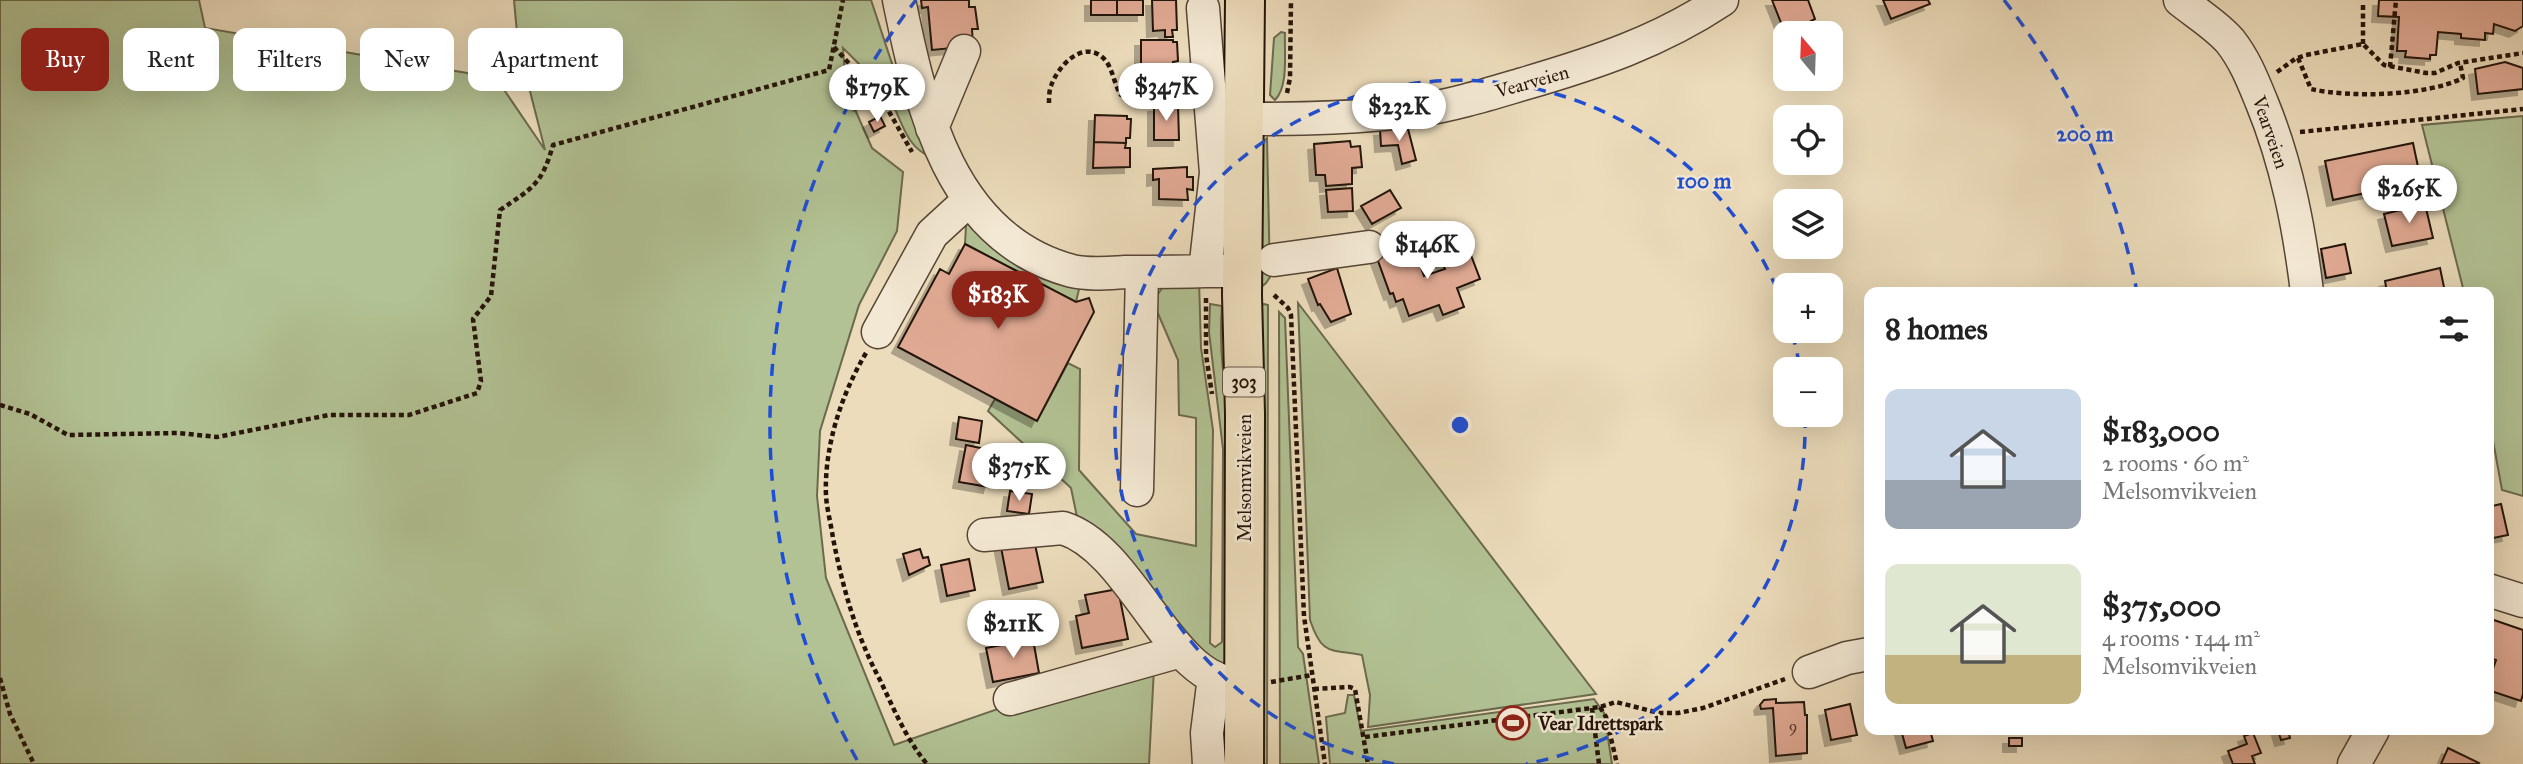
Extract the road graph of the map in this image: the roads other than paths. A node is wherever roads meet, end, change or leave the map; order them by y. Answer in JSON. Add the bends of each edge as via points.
{"nodes":[{"id":1,"x":899,"y":0,"type":"edge"},
{"id":2,"x":1245,"y":0,"type":"edge"},
{"id":3,"x":1722,"y":0,"type":"edge"},
{"id":4,"x":2180,"y":0,"type":"edge"},
{"id":5,"x":1203,"y":8,"type":"dead end"},
{"id":6,"x":964,"y":51,"type":"dead end"},
{"id":7,"x":1245,"y":119,"type":"junction"},
{"id":8,"x":932,"y":128,"type":"junction"},
{"id":9,"x":969,"y":200,"type":"junction"},
{"id":10,"x":1369,"y":247,"type":"dead end"},
{"id":11,"x":1241,"y":268,"type":"junction"},
{"id":12,"x":1142,"y":272,"type":"junction"},
{"id":13,"x":2305,"y":287,"type":"edge"},
{"id":14,"x":877,"y":331,"type":"road end"},
{"id":15,"x":1137,"y":490,"type":"dead end"},
{"id":16,"x":984,"y":535,"type":"dead end"},
{"id":17,"x":2494,"y":592,"type":"edge"},
{"id":18,"x":2523,"y":601,"type":"edge"},
{"id":19,"x":1181,"y":651,"type":"junction"},
{"id":20,"x":1864,"y":655,"type":"edge"},
{"id":21,"x":1809,"y":672,"type":"road end"},
{"id":22,"x":1242,"y":681,"type":"junction"},
{"id":23,"x":1010,"y":699,"type":"dead end"},
{"id":24,"x":2370,"y":735,"type":"edge"},
{"id":25,"x":1209,"y":764,"type":"edge"},
{"id":26,"x":1244,"y":764,"type":"edge"},
{"id":27,"x":2354,"y":764,"type":"edge"}],
"edges":[{"from":1,"to":8,"type":"street"},
{"from":2,"to":7,"type":"main road","name":"Melsomvikveien","number":"303"},
{"from":3,"to":7,"type":"street","name":"Vearveien","via":[[1653,40],[1489,94],[1423,110],[1367,116]]},
{"from":4,"to":13,"type":"street","name":"Vearveien","via":[[2229,41],[2248,68],[2275,136],[2296,218]]},
{"from":5,"to":11,"type":"street","name":"Melsomvikveien","via":[[1216,173]]},
{"from":6,"to":8,"type":"street"},
{"from":7,"to":11,"type":"main road","name":"Melsomvikveien","number":"303"},
{"from":8,"to":9,"type":"street"},
{"from":9,"to":12,"type":"street","via":[[994,230],[1043,261],[1088,273]]},
{"from":9,"to":14,"type":"street","via":[[932,234]]},
{"from":10,"to":11,"type":"street"},
{"from":11,"to":12,"type":"street"},
{"from":11,"to":22,"type":"main road","name":"Melsomvikveien","number":"303","via":[[1245,414]]},
{"from":12,"to":15,"type":"street"},
{"from":16,"to":19,"type":"street","via":[[1063,528],[1076,532],[1114,565]]},
{"from":17,"to":18,"type":"street"},
{"from":19,"to":22,"type":"street"},
{"from":19,"to":23,"type":"street"},
{"from":20,"to":21,"type":"street"},
{"from":22,"to":25,"type":"street","name":"Melsomvikveien","via":[[1208,733]]},
{"from":22,"to":26,"type":"main road","name":"Melsomvikveien","number":"303"},
{"from":24,"to":27,"type":"street"}]}
